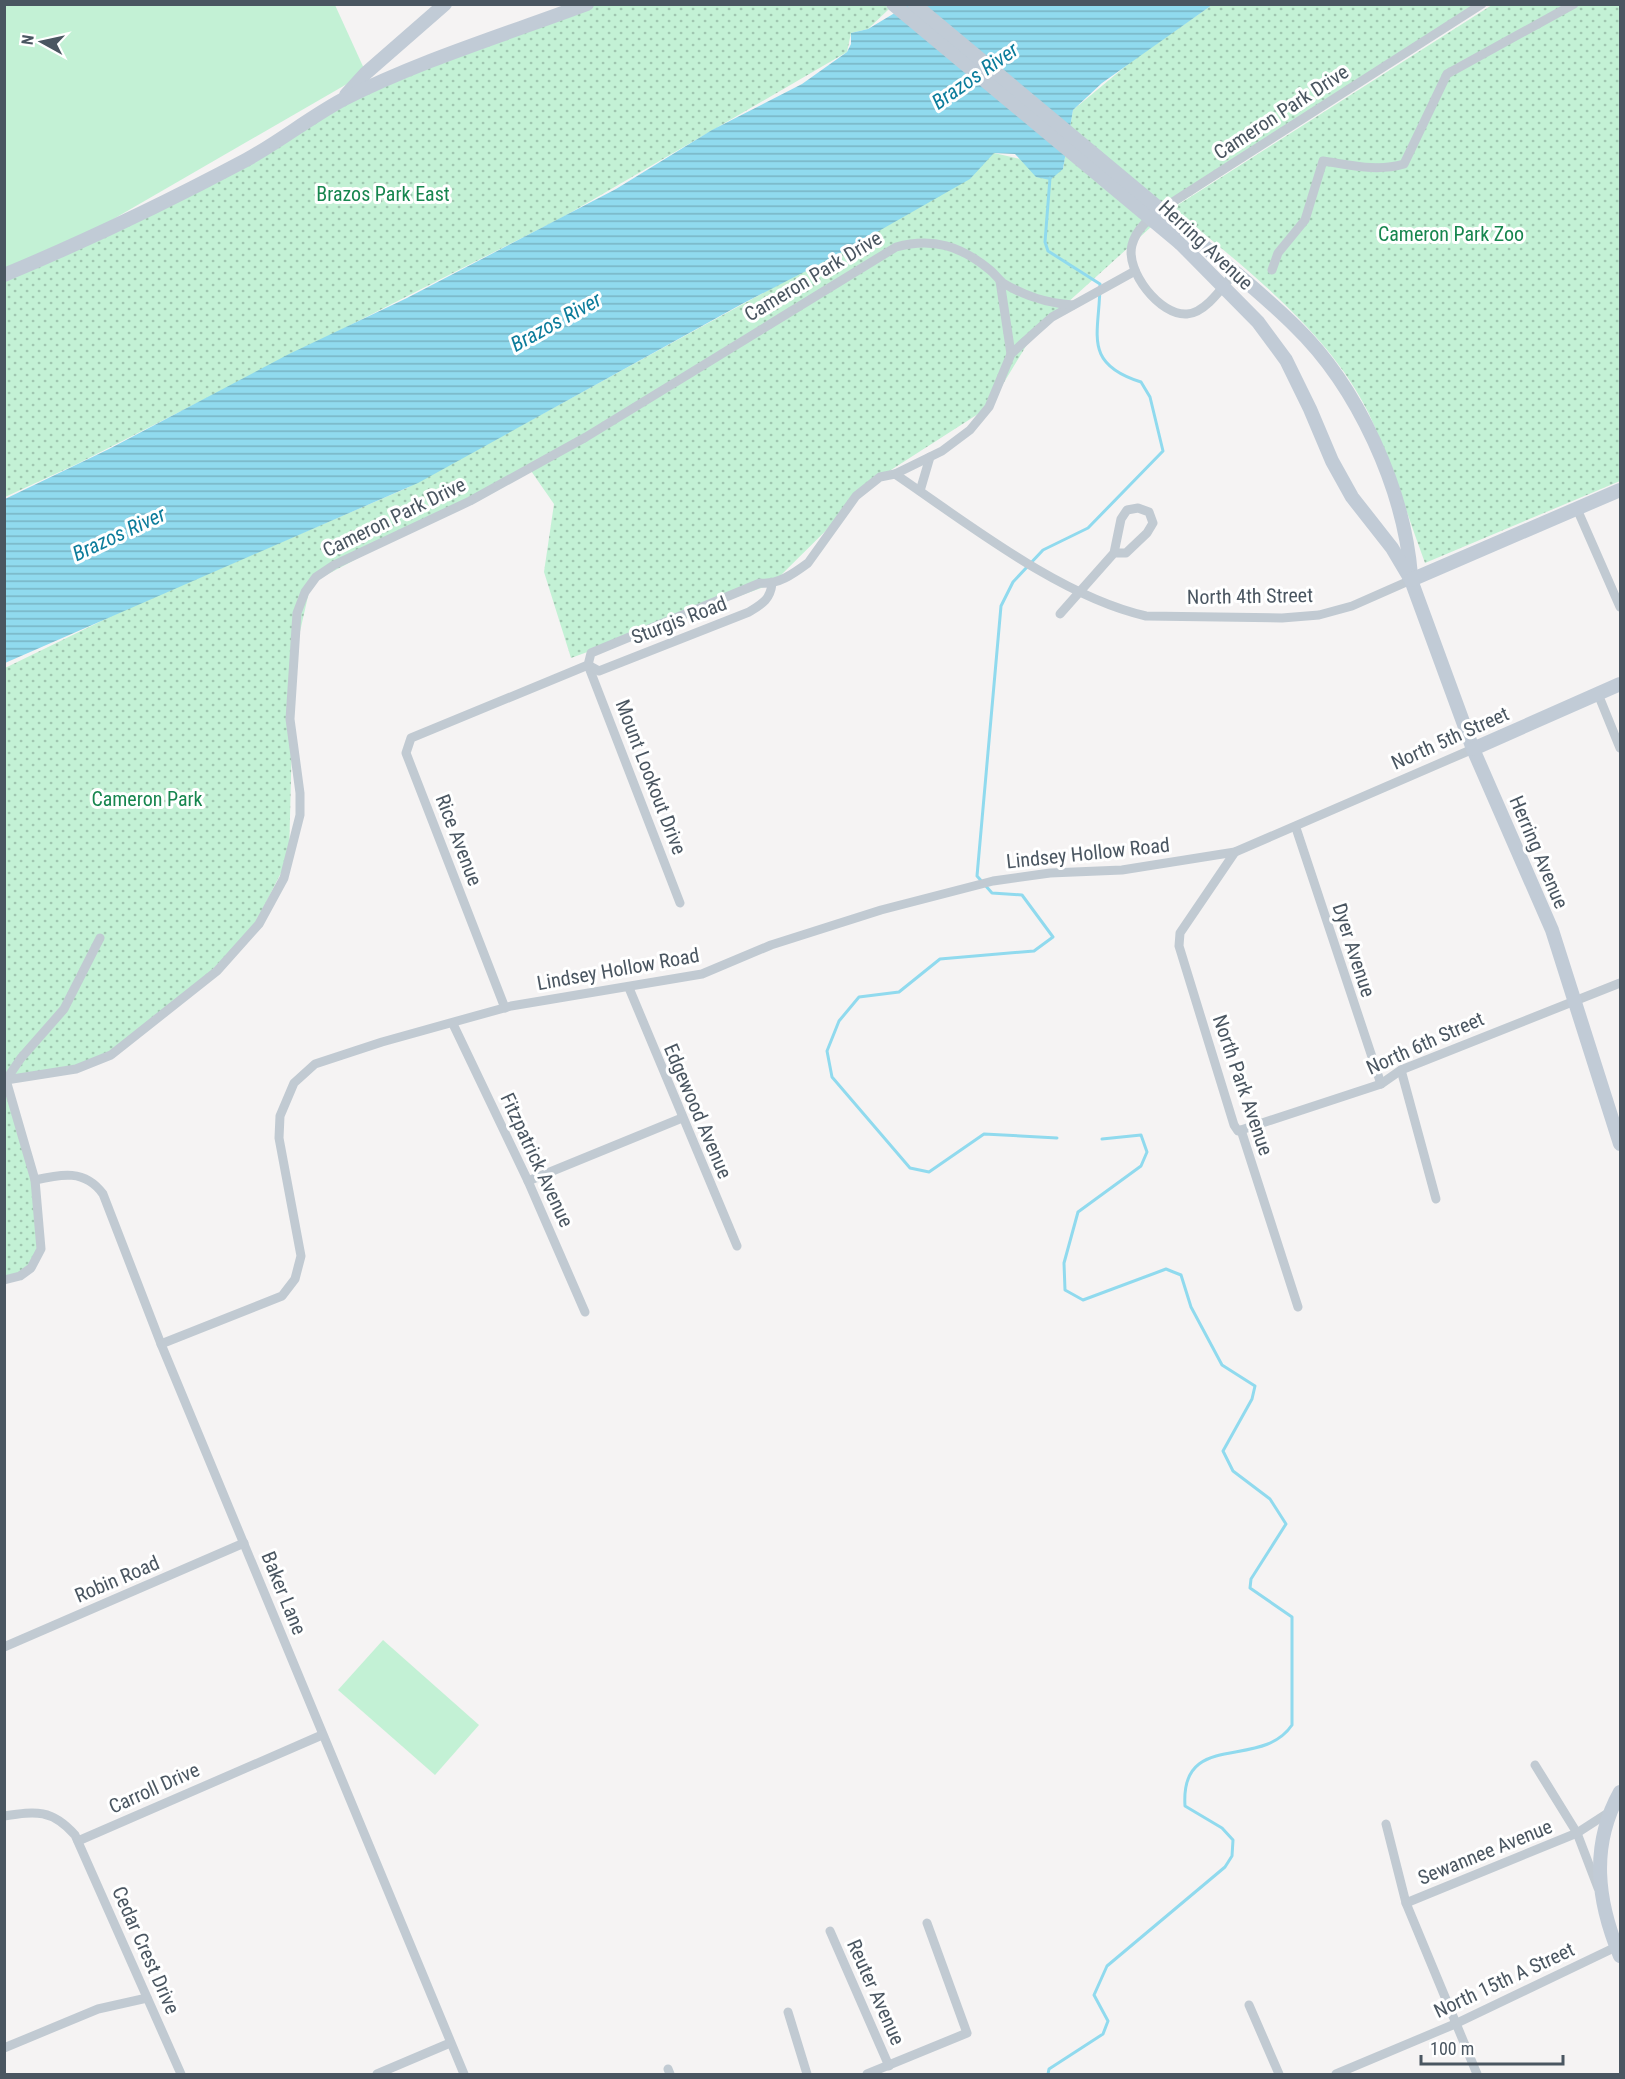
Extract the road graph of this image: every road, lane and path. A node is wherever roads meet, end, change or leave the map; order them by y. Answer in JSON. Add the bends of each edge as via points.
{"nodes":[{"id":1,"x":446,"y":4,"type":"edge"},
{"id":2,"x":587,"y":4,"type":"edge"},
{"id":3,"x":893,"y":4,"type":"edge"},
{"id":4,"x":914,"y":4,"type":"edge"},
{"id":5,"x":1482,"y":4,"type":"edge"},
{"id":6,"x":1574,"y":4,"type":"edge"},
{"id":7,"x":341,"y":101,"type":"junction"},
{"id":8,"x":1186,"y":239,"type":"junction"},
{"id":9,"x":1272,"y":270,"type":"dead end"},
{"id":10,"x":1135,"y":271,"type":"junction"},
{"id":11,"x":1235,"y":272,"type":"junction"},
{"id":12,"x":4,"y":275,"type":"edge"},
{"id":13,"x":1000,"y":281,"type":"junction"},
{"id":14,"x":1223,"y":286,"type":"junction"},
{"id":15,"x":1073,"y":305,"type":"junction"},
{"id":16,"x":1011,"y":354,"type":"junction"},
{"id":17,"x":930,"y":457,"type":"junction"},
{"id":18,"x":895,"y":474,"type":"junction"},
{"id":19,"x":1620,"y":490,"type":"edge"},
{"id":20,"x":920,"y":491,"type":"junction"},
{"id":21,"x":1577,"y":509,"type":"junction"},
{"id":22,"x":1114,"y":554,"type":"junction"},
{"id":23,"x":1411,"y":580,"type":"junction"},
{"id":24,"x":772,"y":584,"type":"junction"},
{"id":25,"x":1082,"y":592,"type":"junction"},
{"id":26,"x":1620,"y":607,"type":"edge"},
{"id":27,"x":1060,"y":614,"type":"dead end"},
{"id":28,"x":588,"y":665,"type":"junction"},
{"id":29,"x":1620,"y":684,"type":"edge"},
{"id":30,"x":1598,"y":694,"type":"junction"},
{"id":31,"x":464,"y":717,"type":"joint"},
{"id":32,"x":1620,"y":748,"type":"edge"},
{"id":33,"x":1473,"y":749,"type":"junction"},
{"id":34,"x":1296,"y":828,"type":"junction"},
{"id":35,"x":1235,"y":852,"type":"junction"},
{"id":36,"x":680,"y":903,"type":"dead end"},
{"id":37,"x":100,"y":938,"type":"dead end"},
{"id":38,"x":1620,"y":983,"type":"edge"},
{"id":39,"x":629,"y":988,"type":"junction"},
{"id":40,"x":1575,"y":1000,"type":"junction"},
{"id":41,"x":505,"y":1008,"type":"junction"},
{"id":42,"x":453,"y":1024,"type":"junction"},
{"id":43,"x":1401,"y":1070,"type":"junction"},
{"id":44,"x":6,"y":1080,"type":"junction"},
{"id":45,"x":1381,"y":1084,"type":"junction"},
{"id":46,"x":682,"y":1118,"type":"junction"},
{"id":47,"x":1241,"y":1130,"type":"junction"},
{"id":48,"x":1620,"y":1144,"type":"edge"},
{"id":49,"x":35,"y":1180,"type":"junction"},
{"id":50,"x":528,"y":1181,"type":"junction"},
{"id":51,"x":1436,"y":1199,"type":"dead end"},
{"id":52,"x":737,"y":1246,"type":"dead end"},
{"id":53,"x":4,"y":1280,"type":"edge"},
{"id":54,"x":1298,"y":1307,"type":"dead end"},
{"id":55,"x":585,"y":1312,"type":"dead end"},
{"id":56,"x":161,"y":1344,"type":"junction"},
{"id":57,"x":243,"y":1543,"type":"junction"},
{"id":58,"x":4,"y":1647,"type":"edge"},
{"id":59,"x":322,"y":1735,"type":"junction"},
{"id":60,"x":1535,"y":1765,"type":"dead end"},
{"id":61,"x":1620,"y":1792,"type":"edge"},
{"id":62,"x":1615,"y":1809,"type":"edge"},
{"id":63,"x":4,"y":1816,"type":"edge"},
{"id":64,"x":1386,"y":1824,"type":"dead end"},
{"id":65,"x":1577,"y":1833,"type":"junction"},
{"id":66,"x":78,"y":1841,"type":"junction"},
{"id":67,"x":1601,"y":1896,"type":"junction"},
{"id":68,"x":1406,"y":1903,"type":"junction"},
{"id":69,"x":927,"y":1923,"type":"dead end"},
{"id":70,"x":830,"y":1932,"type":"dead end"},
{"id":71,"x":1619,"y":1949,"type":"edge"},
{"id":72,"x":147,"y":1998,"type":"junction"},
{"id":73,"x":1249,"y":2005,"type":"dead end"},
{"id":74,"x":788,"y":2012,"type":"dead end"},
{"id":75,"x":1455,"y":2024,"type":"junction"},
{"id":76,"x":450,"y":2043,"type":"junction"},
{"id":77,"x":4,"y":2048,"type":"edge"},
{"id":78,"x":889,"y":2066,"type":"junction"},
{"id":79,"x":181,"y":2074,"type":"edge"},
{"id":80,"x":377,"y":2074,"type":"edge"},
{"id":81,"x":464,"y":2074,"type":"edge"},
{"id":82,"x":807,"y":2074,"type":"edge"},
{"id":83,"x":867,"y":2074,"type":"edge"},
{"id":84,"x":1279,"y":2074,"type":"edge"},
{"id":85,"x":1336,"y":2074,"type":"edge"},
{"id":86,"x":1477,"y":2074,"type":"edge"}],
"edges":[{"from":1,"to":7,"type":"main road","via":[[366,73]]},
{"from":2,"to":7,"type":"main road","via":[[466,45]]},
{"from":3,"to":8,"type":"main road","name":"Herring Avenue","bridge":true},
{"from":4,"to":8,"type":"main road","name":"Herring Avenue","bridge":true},
{"from":5,"to":10,"type":"street","name":"Cameron Park Drive","via":[[1150,218],[1138,229],[1132,244],[1130,256]]},
{"from":6,"to":9,"type":"street","via":[[1447,74],[1404,164],[1372,168],[1323,161],[1305,220],[1278,253]]},
{"from":7,"to":12,"type":"main road","via":[[247,160],[74,246]]},
{"from":8,"to":11,"type":"main road","name":"Herring Avenue"},
{"from":8,"to":14,"type":"main road","name":"Herring Avenue"},
{"from":10,"to":14,"type":"street","via":[[1153,296],[1176,312],[1200,310]]},
{"from":10,"to":15,"type":"street","name":"Sturgis Road"},
{"from":11,"to":14,"type":"street"},
{"from":11,"to":23,"type":"main road","name":"Herring Avenue","via":[[1319,352],[1353,403],[1393,491],[1408,542]]},
{"from":13,"to":15,"type":"street","name":"Cameron Park Drive","via":[[1025,295]]},
{"from":13,"to":16,"type":"street"},
{"from":13,"to":44,"type":"street","name":"Cameron Park Drive","via":[[970,255],[947,244],[921,242],[896,247],[586,437],[470,501],[323,571],[305,592],[297,613],[290,719],[300,794],[298,824],[284,878],[259,924],[217,972],[111,1055],[76,1069]]},
{"from":14,"to":23,"type":"main road","name":"Herring Avenue","via":[[1258,321],[1286,360],[1352,497],[1392,548]]},
{"from":15,"to":16,"type":"street","name":"Sturgis Road","via":[[1052,317]]},
{"from":16,"to":17,"type":"street","name":"Sturgis Road","via":[[989,407],[970,430]]},
{"from":17,"to":18,"type":"street","name":"Sturgis Road"},
{"from":17,"to":20,"type":"street"},
{"from":18,"to":20,"type":"street","name":"North 4th Street"},
{"from":18,"to":24,"type":"street","name":"Sturgis Road","via":[[880,477],[856,496],[808,563]]},
{"from":19,"to":21,"type":"main road","name":"North 4th Street"},
{"from":20,"to":25,"type":"street","name":"North 4th Street","via":[[1018,558]]},
{"from":21,"to":23,"type":"main road","name":"North 4th Street"},
{"from":21,"to":26,"type":"street"},
{"from":22,"to":22,"type":"street","via":[[1126,553],[1148,534],[1154,523],[1149,512],[1127,510],[1121,519]]},
{"from":22,"to":25,"type":"street"},
{"from":23,"to":25,"type":"street","name":"North 4th Street","via":[[1352,606],[1319,615],[1282,618],[1146,616]]},
{"from":23,"to":33,"type":"main road","name":"Herring Avenue"},
{"from":24,"to":28,"type":"street","name":"Sturgis Road","via":[[760,583],[591,653]]},
{"from":24,"to":28,"type":"street","name":"Sturgis Road","via":[[771,595],[749,612],[599,671]]},
{"from":25,"to":27,"type":"street"},
{"from":28,"to":31,"type":"street","name":"Sturgis Road"},
{"from":28,"to":36,"type":"street","name":"Mount Lookout Drive"},
{"from":29,"to":30,"type":"main road","name":"North 5th Street"},
{"from":30,"to":32,"type":"street"},
{"from":30,"to":33,"type":"main road","name":"North 5th Street"},
{"from":31,"to":41,"type":"street","name":"Rice Avenue","via":[[411,738],[406,753]]},
{"from":33,"to":34,"type":"street","name":"North 5th Street"},
{"from":33,"to":40,"type":"main road","name":"Herring Avenue","via":[[1552,930]]},
{"from":34,"to":35,"type":"street","name":"Lindsey Hollow Road"},
{"from":34,"to":45,"type":"street","name":"Dyer Avenue"},
{"from":35,"to":39,"type":"street","name":"Lindsey Hollow Road","via":[[1122,870],[1050,873],[993,881],[782,941],[702,974]]},
{"from":35,"to":47,"type":"street","name":"North Park Avenue","via":[[1178,940],[1234,1125]]},
{"from":37,"to":44,"type":"street","via":[[64,1009]]},
{"from":38,"to":40,"type":"street","name":"North 6th Street"},
{"from":39,"to":41,"type":"street","name":"Lindsey Hollow Road"},
{"from":39,"to":46,"type":"street","name":"Edgewood Avenue"},
{"from":40,"to":43,"type":"street","name":"North 6th Street"},
{"from":40,"to":48,"type":"main road","name":"Herring Avenue"},
{"from":41,"to":42,"type":"street","name":"Lindsey Hollow Road"},
{"from":42,"to":50,"type":"street","name":"Fitzpatrick Avenue"},
{"from":42,"to":56,"type":"street","name":"Lindsey Hollow Road","via":[[315,1064],[304,1073],[288,1094],[279,1127],[300,1248],[295,1279],[282,1296]]},
{"from":43,"to":45,"type":"street","name":"North 6th Street"},
{"from":43,"to":51,"type":"street"},
{"from":44,"to":49,"type":"street"},
{"from":45,"to":47,"type":"street","name":"North 6th Street"},
{"from":46,"to":50,"type":"street"},
{"from":46,"to":52,"type":"street","name":"Edgewood Avenue"},
{"from":47,"to":54,"type":"street","name":"North Park Avenue"},
{"from":49,"to":53,"type":"street","via":[[39,1256],[27,1272]]},
{"from":49,"to":56,"type":"street","name":"Baker Lane","via":[[71,1174],[99,1188]]},
{"from":50,"to":55,"type":"street","name":"Fitzpatrick Avenue"},
{"from":56,"to":57,"type":"street","name":"Baker Lane"},
{"from":57,"to":58,"type":"street","name":"Robin Road"},
{"from":57,"to":59,"type":"street","name":"Baker Lane"},
{"from":59,"to":66,"type":"street","name":"Carroll Drive"},
{"from":59,"to":76,"type":"street","name":"Baker Lane"},
{"from":60,"to":65,"type":"street"},
{"from":61,"to":62,"type":"main road"},
{"from":62,"to":65,"type":"street","name":"Sewannee Avenue"},
{"from":62,"to":67,"type":"main road","via":[[1600,1850]]},
{"from":63,"to":66,"type":"street","via":[[26,1812],[48,1815],[67,1826]]},
{"from":64,"to":68,"type":"street"},
{"from":65,"to":67,"type":"street"},
{"from":65,"to":68,"type":"street","name":"Sewannee Avenue"},
{"from":66,"to":72,"type":"street","name":"Cedar Crest Drive"},
{"from":67,"to":71,"type":"main road"},
{"from":68,"to":75,"type":"street"},
{"from":69,"to":78,"type":"street","via":[[967,2032]]},
{"from":70,"to":78,"type":"street","name":"Reuter Avenue"},
{"from":71,"to":75,"type":"street","name":"North 15th A Street"},
{"from":72,"to":77,"type":"street","via":[[98,2009]]},
{"from":72,"to":79,"type":"street","name":"Cedar Crest Drive"},
{"from":73,"to":84,"type":"street"},
{"from":74,"to":82,"type":"street"},
{"from":75,"to":85,"type":"street","name":"North 15th A Street"},
{"from":75,"to":86,"type":"street"},
{"from":76,"to":80,"type":"street"},
{"from":76,"to":81,"type":"street","name":"Baker Lane"},
{"from":78,"to":83,"type":"street"}]}
